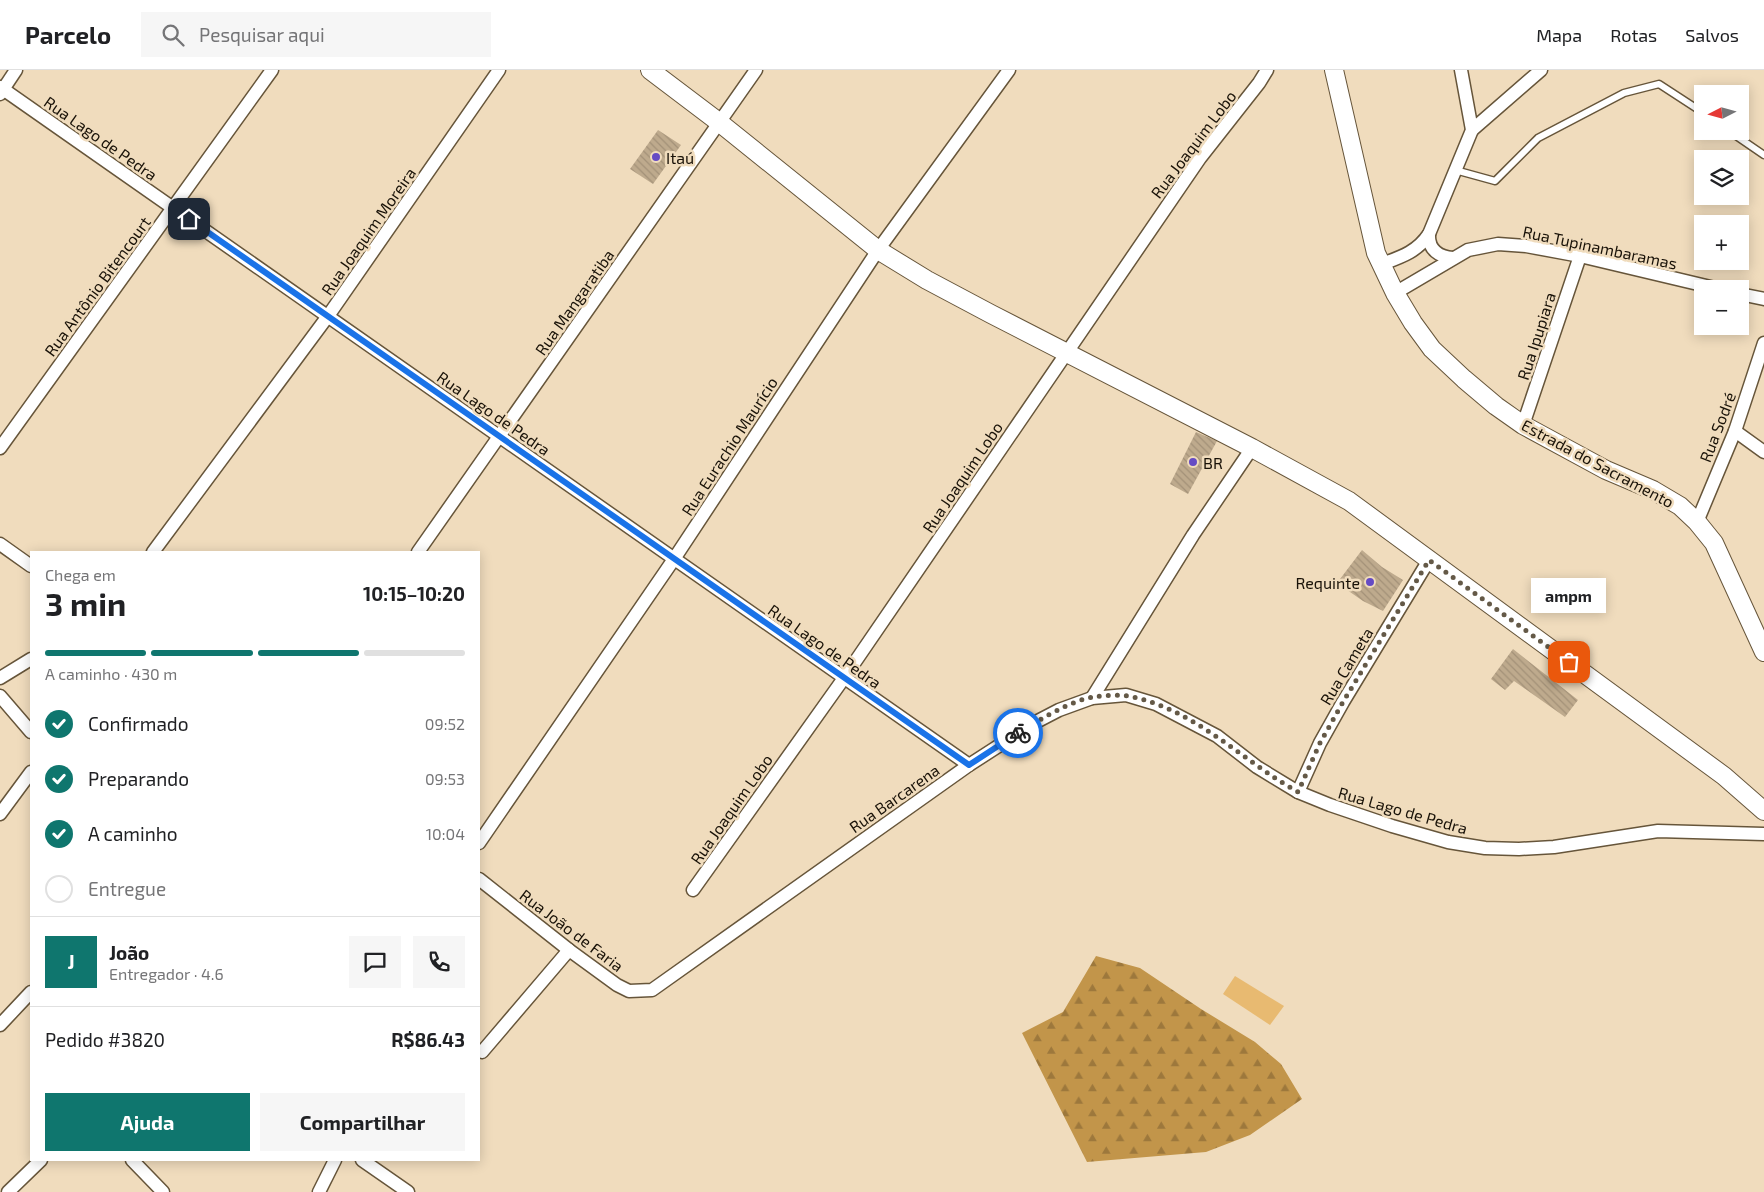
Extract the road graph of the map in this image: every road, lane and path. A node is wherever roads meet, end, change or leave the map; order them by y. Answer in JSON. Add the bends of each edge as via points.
{"nodes":[{"id":1,"x":16,"y":70,"type":"edge"},
{"id":2,"x":272,"y":70,"type":"edge"},
{"id":3,"x":499,"y":70,"type":"edge"},
{"id":4,"x":650,"y":70,"type":"edge"},
{"id":5,"x":756,"y":70,"type":"edge"},
{"id":6,"x":1009,"y":70,"type":"edge"},
{"id":7,"x":1267,"y":70,"type":"edge"},
{"id":8,"x":1334,"y":70,"type":"edge"},
{"id":9,"x":1461,"y":70,"type":"edge"},
{"id":10,"x":1541,"y":70,"type":"edge"},
{"id":11,"x":1,"y":90,"type":"edge"},
{"id":12,"x":1694,"y":107,"type":"edge"},
{"id":13,"x":720,"y":123,"type":"junction"},
{"id":14,"x":1472,"y":130,"type":"junction"},
{"id":15,"x":1742,"y":140,"type":"edge"},
{"id":16,"x":1764,"y":155,"type":"edge"},
{"id":17,"x":1455,"y":170,"type":"junction"},
{"id":18,"x":173,"y":208,"type":"junction"},
{"id":19,"x":1429,"y":234,"type":"junction"},
{"id":20,"x":878,"y":250,"type":"junction"},
{"id":21,"x":1580,"y":256,"type":"junction"},
{"id":22,"x":1453,"y":258,"type":"junction"},
{"id":23,"x":1382,"y":264,"type":"junction"},
{"id":24,"x":1694,"y":283,"type":"edge"},
{"id":25,"x":1396,"y":293,"type":"junction"},
{"id":26,"x":1749,"y":296,"type":"edge"},
{"id":27,"x":1764,"y":299,"type":"edge"},
{"id":28,"x":328,"y":316,"type":"junction"},
{"id":29,"x":1764,"y":343,"type":"edge"},
{"id":30,"x":1066,"y":352,"type":"junction"},
{"id":31,"x":1523,"y":426,"type":"junction"},
{"id":32,"x":1735,"y":431,"type":"junction"},
{"id":33,"x":500,"y":438,"type":"junction"},
{"id":34,"x":0,"y":448,"type":"edge"},
{"id":35,"x":1252,"y":448,"type":"junction"},
{"id":36,"x":1764,"y":452,"type":"edge"},
{"id":37,"x":1697,"y":522,"type":"junction"},
{"id":38,"x":0,"y":544,"type":"edge"},
{"id":39,"x":154,"y":551,"type":"edge"},
{"id":40,"x":419,"y":551,"type":"edge"},
{"id":41,"x":674,"y":559,"type":"junction"},
{"id":42,"x":1429,"y":560,"type":"junction"},
{"id":43,"x":30,"y":565,"type":"edge"},
{"id":44,"x":1764,"y":652,"type":"edge"},
{"id":45,"x":30,"y":660,"type":"edge"},
{"id":46,"x":0,"y":678,"type":"edge"},
{"id":47,"x":844,"y":678,"type":"junction"},
{"id":48,"x":0,"y":696,"type":"edge"},
{"id":49,"x":1092,"y":698,"type":"junction"},
{"id":50,"x":30,"y":731,"type":"edge"},
{"id":51,"x":969,"y":765,"type":"junction"},
{"id":52,"x":30,"y":773,"type":"edge"},
{"id":53,"x":1298,"y":792,"type":"junction"},
{"id":54,"x":1764,"y":811,"type":"edge"},
{"id":55,"x":0,"y":814,"type":"edge"},
{"id":56,"x":1764,"y":834,"type":"edge"},
{"id":57,"x":480,"y":841,"type":"edge"},
{"id":58,"x":480,"y":880,"type":"edge"},
{"id":59,"x":693,"y":890,"type":"dead end"},
{"id":60,"x":569,"y":950,"type":"junction"},
{"id":61,"x":652,"y":990,"type":"joint"},
{"id":62,"x":30,"y":993,"type":"edge"},
{"id":63,"x":0,"y":1025,"type":"edge"},
{"id":64,"x":482,"y":1052,"type":"dead end"},
{"id":65,"x":40,"y":1161,"type":"edge"},
{"id":66,"x":133,"y":1161,"type":"edge"},
{"id":67,"x":334,"y":1161,"type":"edge"},
{"id":68,"x":363,"y":1161,"type":"edge"},
{"id":69,"x":8,"y":1192,"type":"edge"},
{"id":70,"x":163,"y":1192,"type":"edge"},
{"id":71,"x":319,"y":1192,"type":"edge"},
{"id":72,"x":408,"y":1192,"type":"edge"}],
"edges":[{"from":1,"to":11,"type":"street"},
{"from":2,"to":18,"type":"street","name":"Rua Antônio Bitencourt"},
{"from":3,"to":28,"type":"street","name":"Rua Joaquim Moreira"},
{"from":4,"to":13,"type":"main road"},
{"from":5,"to":13,"type":"street","name":"Rua Mangaratiba"},
{"from":6,"to":20,"type":"street","name":"Rua Eurachio Maurício"},
{"from":7,"to":30,"type":"street","name":"Rua Joaquim Lobo","via":[[1200,158]]},
{"from":8,"to":23,"type":"main road","name":"Estrada do Sacramento","via":[[1376,253]]},
{"from":9,"to":14,"type":"street"},
{"from":10,"to":14,"type":"street"},
{"from":11,"to":18,"type":"street","name":"Rua Lago de Pedra"},
{"from":12,"to":17,"type":"lane","via":[[1659,84],[1624,93],[1538,138],[1495,181]]},
{"from":13,"to":20,"type":"main road"},
{"from":13,"to":33,"type":"street","name":"Rua Mangaratiba"},
{"from":14,"to":17,"type":"street"},
{"from":15,"to":16,"type":"lane"},
{"from":17,"to":19,"type":"street"},
{"from":18,"to":28,"type":"street","name":"Rua Lago de Pedra"},
{"from":18,"to":34,"type":"street","name":"Rua Antônio Bitencourt"},
{"from":19,"to":22,"type":"street","via":[[1428,239],[1436,253]]},
{"from":19,"to":23,"type":"street","via":[[1408,254]]},
{"from":20,"to":30,"type":"main road","via":[[927,280]]},
{"from":20,"to":41,"type":"street","name":"Rua Eurachio Maurício"},
{"from":21,"to":22,"type":"street","name":"Rua Tupinambaramas","via":[[1498,244],[1468,250]]},
{"from":21,"to":24,"type":"street","name":"Rua Tupinambaramas"},
{"from":21,"to":31,"type":"street","name":"Rua Ipupiara"},
{"from":22,"to":25,"type":"street","name":"Rua Tupinambaramas"},
{"from":23,"to":25,"type":"main road","name":"Estrada do Sacramento"},
{"from":25,"to":31,"type":"main road","name":"Estrada do Sacramento","via":[[1432,349]]},
{"from":26,"to":27,"type":"street"},
{"from":28,"to":33,"type":"street","name":"Rua Lago de Pedra"},
{"from":28,"to":39,"type":"street","name":"Rua Joaquim Moreira"},
{"from":29,"to":32,"type":"street","name":"Rua Sodré"},
{"from":30,"to":35,"type":"main road"},
{"from":30,"to":47,"type":"street","name":"Rua Joaquim Lobo"},
{"from":31,"to":37,"type":"main road","name":"Estrada do Sacramento","via":[[1606,470],[1653,490],[1680,506]]},
{"from":32,"to":36,"type":"street"},
{"from":32,"to":37,"type":"street","name":"Rua Sodré"},
{"from":33,"to":40,"type":"street","name":"Rua Mangaratiba"},
{"from":33,"to":41,"type":"street","name":"Rua Lago de Pedra"},
{"from":35,"to":42,"type":"main road","via":[[1349,501]]},
{"from":35,"to":49,"type":"street","via":[[1193,535]]},
{"from":37,"to":44,"type":"main road","name":"Estrada do Sacramento","via":[[1714,543]]},
{"from":38,"to":43,"type":"street"},
{"from":41,"to":47,"type":"street","name":"Rua Lago de Pedra"},
{"from":41,"to":57,"type":"street","name":"Rua Eurachio Maurício"},
{"from":42,"to":53,"type":"street","name":"Rua Cameta","via":[[1343,702]]},
{"from":42,"to":54,"type":"main road","via":[[1724,776]]},
{"from":45,"to":46,"type":"street"},
{"from":47,"to":51,"type":"street","name":"Rua Lago de Pedra"},
{"from":47,"to":59,"type":"street","name":"Rua Joaquim Lobo"},
{"from":48,"to":50,"type":"street"},
{"from":49,"to":51,"type":"street","name":"Rua Barcarena","via":[[1034,723]]},
{"from":49,"to":53,"type":"street","name":"Rua Lago de Pedra","via":[[1126,695],[1156,704],[1217,736],[1257,767]]},
{"from":51,"to":61,"type":"street","name":"Rua Barcarena"},
{"from":52,"to":55,"type":"street"},
{"from":53,"to":56,"type":"street","name":"Rua Lago de Pedra","via":[[1392,826],[1448,842],[1484,848],[1554,847],[1658,831]]},
{"from":58,"to":60,"type":"street","name":"Rua João de Faria"},
{"from":60,"to":61,"type":"street","name":"Rua João de Faria","via":[[624,988]]},
{"from":60,"to":64,"type":"street"},
{"from":62,"to":63,"type":"street"},
{"from":65,"to":69,"type":"street"},
{"from":66,"to":70,"type":"street"},
{"from":67,"to":71,"type":"street"},
{"from":68,"to":72,"type":"street"}]}
